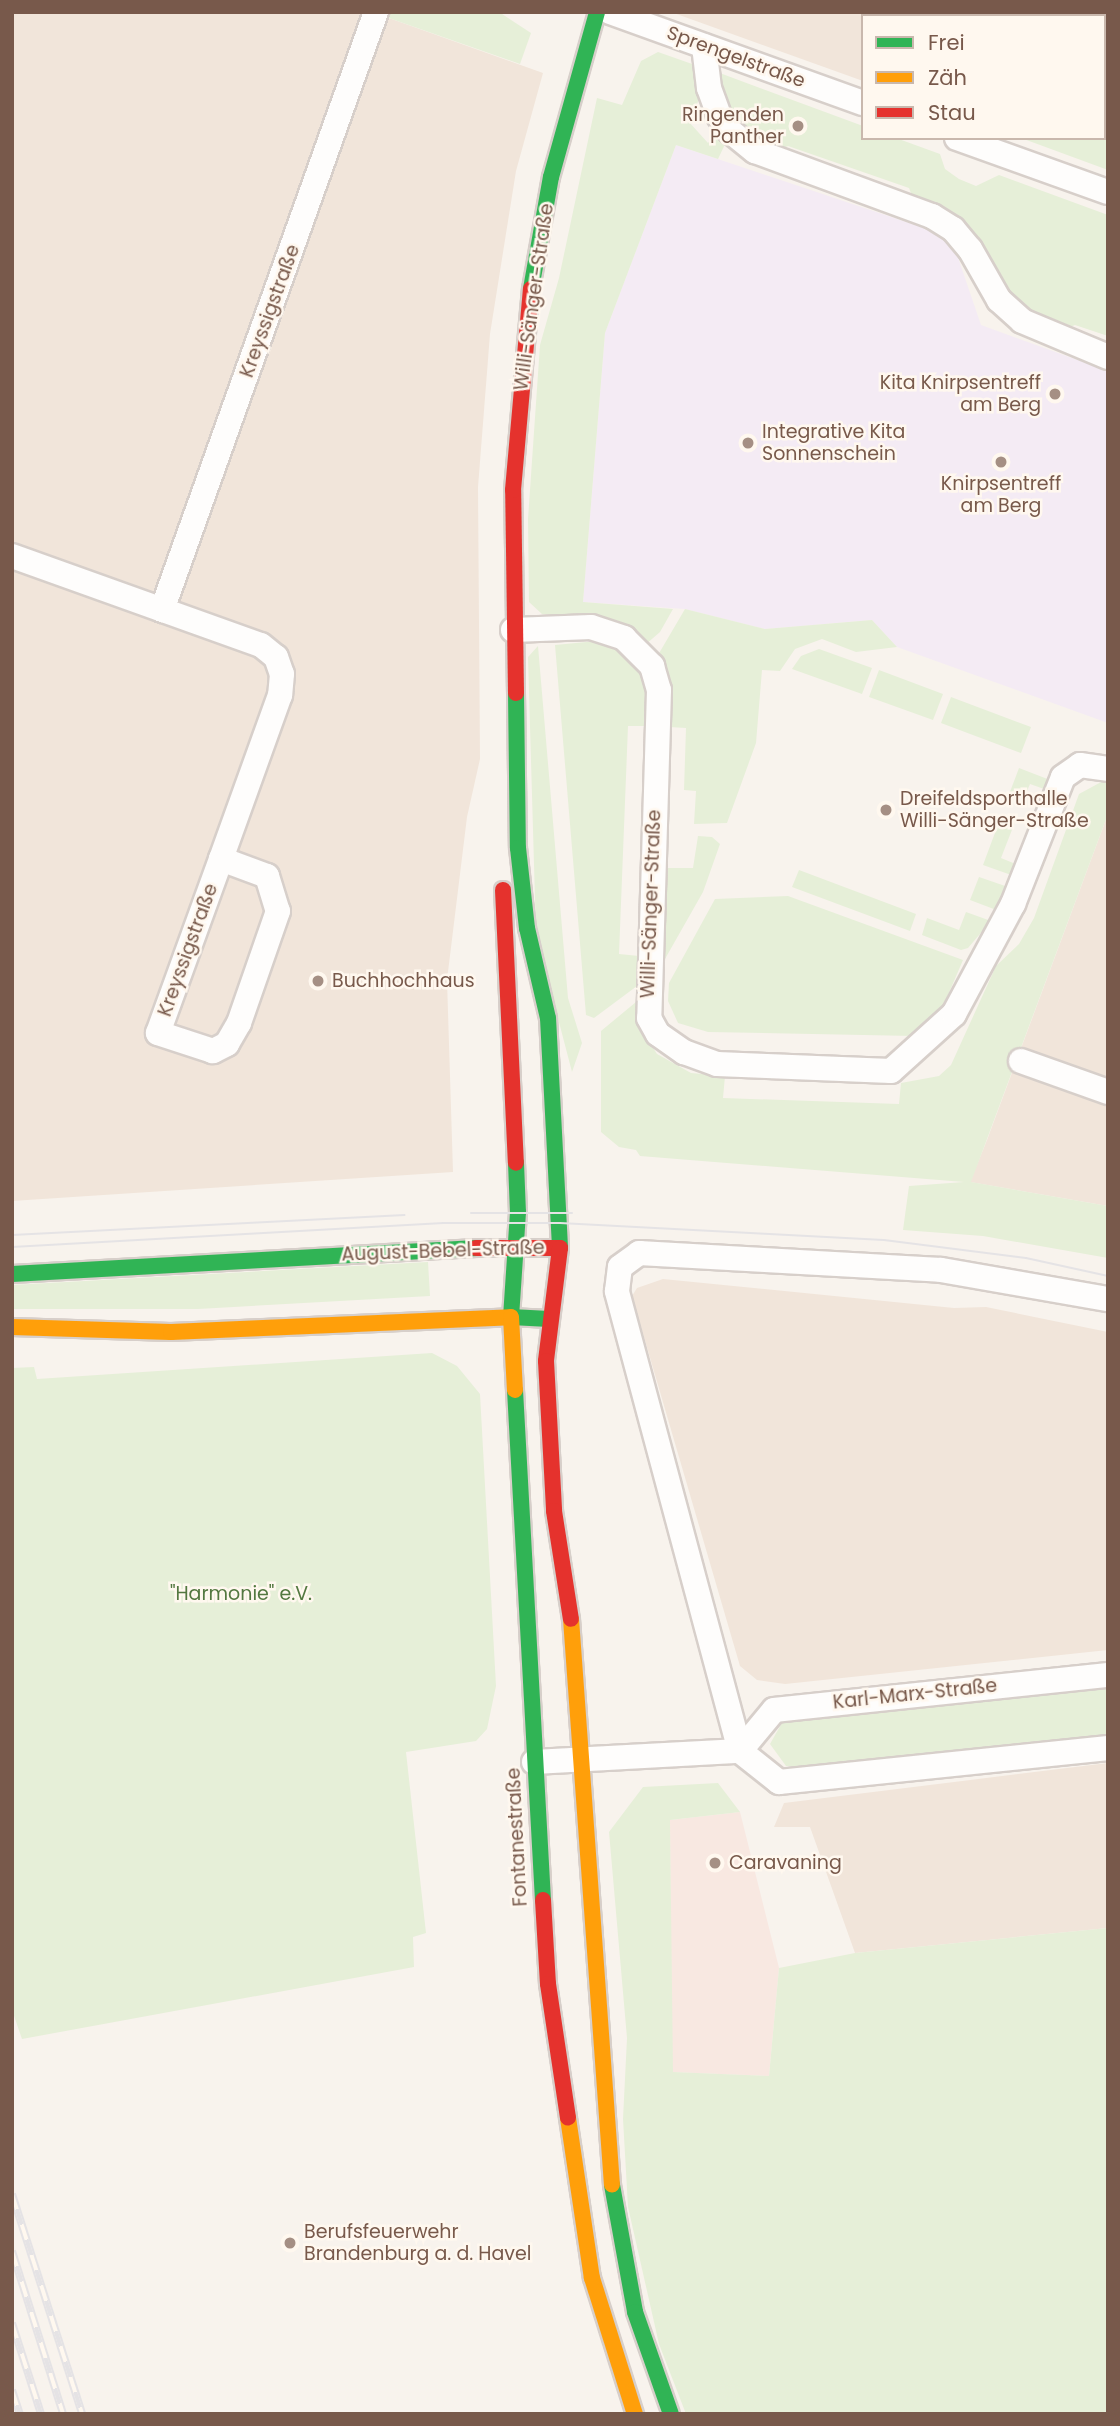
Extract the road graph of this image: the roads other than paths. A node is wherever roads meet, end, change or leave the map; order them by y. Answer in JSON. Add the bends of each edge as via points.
{"nodes":[{"id":1,"x":376,"y":12,"type":"edge"},
{"id":2,"x":597,"y":12,"type":"edge"},
{"id":3,"x":610,"y":12,"type":"edge"},
{"id":4,"x":704,"y":46,"type":"junction"},
{"id":5,"x":861,"y":102,"type":"edge"},
{"id":6,"x":963,"y":140,"type":"edge"},
{"id":7,"x":1108,"y":192,"type":"edge"},
{"id":8,"x":1108,"y":357,"type":"edge"},
{"id":9,"x":12,"y":556,"type":"edge"},
{"id":10,"x":162,"y":610,"type":"junction"},
{"id":11,"x":513,"y":630,"type":"junction"},
{"id":12,"x":516,"y":747,"type":"junction"},
{"id":13,"x":1108,"y":769,"type":"edge"},
{"id":14,"x":221,"y":859,"type":"junction"},
{"id":15,"x":1021,"y":1061,"type":"dead end"},
{"id":16,"x":1108,"y":1092,"type":"edge"},
{"id":17,"x":560,"y":1248,"type":"junction"},
{"id":18,"x":518,"y":1249,"type":"junction"},
{"id":19,"x":12,"y":1274,"type":"edge"},
{"id":20,"x":1108,"y":1299,"type":"edge"},
{"id":21,"x":511,"y":1318,"type":"junction"},
{"id":22,"x":549,"y":1319,"type":"junction"},
{"id":23,"x":12,"y":1326,"type":"edge"},
{"id":24,"x":1108,"y":1675,"type":"edge"},
{"id":25,"x":1108,"y":1748,"type":"edge"},
{"id":26,"x":740,"y":1751,"type":"junction"},
{"id":27,"x":534,"y":1762,"type":"junction"},
{"id":28,"x":579,"y":1762,"type":"junction"},
{"id":29,"x":635,"y":2414,"type":"edge"},
{"id":30,"x":671,"y":2414,"type":"edge"}],
"edges":[{"from":1,"to":10,"type":"street","name":"Kreyssigstraße"},
{"from":2,"to":11,"type":"main road","name":"Willi-Sänger-Straße","via":[[551,177],[528,306],[513,489]]},
{"from":3,"to":4,"type":"street","name":"Sprengelstraße"},
{"from":4,"to":5,"type":"street","name":"Sprengelstraße"},
{"from":4,"to":8,"type":"street","via":[[709,88],[719,116],[755,151],[932,216],[953,229],[999,300],[1022,320]]},
{"from":6,"to":7,"type":"street"},
{"from":9,"to":10,"type":"street","name":"Kreyssigstraße"},
{"from":10,"to":14,"type":"street","name":"Kreyssigstraße","via":[[261,645],[276,657],[282,674],[273,718]]},
{"from":11,"to":12,"type":"main road","name":"Willi-Sänger-Straße"},
{"from":11,"to":13,"type":"street","name":"Willi-Sänger-Straße","via":[[591,627],[624,638],[652,666],[659,690],[646,987],[649,1018],[658,1034],[684,1052],[717,1064],[891,1071],[954,1014],[1013,904],[1063,777],[1080,765]]},
{"from":12,"to":17,"type":"main road","name":"Willi-Sänger-Straße","via":[[518,848],[527,928],[548,1018]]},
{"from":12,"to":18,"type":"main road","name":"Willi-Sänger-Straße","via":[[503,843],[502,917]]},
{"from":14,"to":14,"type":"street","name":"Kreyssigstraße","via":[[158,1033],[213,1051],[228,1044],[239,1023],[278,911],[267,876]]},
{"from":15,"to":16,"type":"street"},
{"from":17,"to":18,"type":"main road","name":"August-Bebel-Straße"},
{"from":17,"to":22,"type":"main road","name":"August-Bebel-Straße"},
{"from":18,"to":19,"type":"main road","name":"August-Bebel-Straße","via":[[445,1248]]},
{"from":18,"to":21,"type":"main road","name":"Fontanestraße"},
{"from":20,"to":26,"type":"street","via":[[941,1270],[639,1253],[620,1267],[617,1291]]},
{"from":21,"to":22,"type":"main road"},
{"from":21,"to":23,"type":"main road","via":[[171,1332]]},
{"from":21,"to":27,"type":"main road","name":"Fontanestraße"},
{"from":22,"to":28,"type":"main road","via":[[546,1361],[554,1511],[571,1612]]},
{"from":24,"to":26,"type":"street","name":"Karl-Marx-Straße","via":[[774,1710]]},
{"from":25,"to":26,"type":"street","via":[[779,1782]]},
{"from":26,"to":28,"type":"street"},
{"from":27,"to":28,"type":"street"},
{"from":27,"to":29,"type":"main road","name":"Fontanestraße","via":[[548,1984],[575,2189],[603,2318]]},
{"from":28,"to":30,"type":"main road","via":[[619,2243],[635,2312]]}]}
